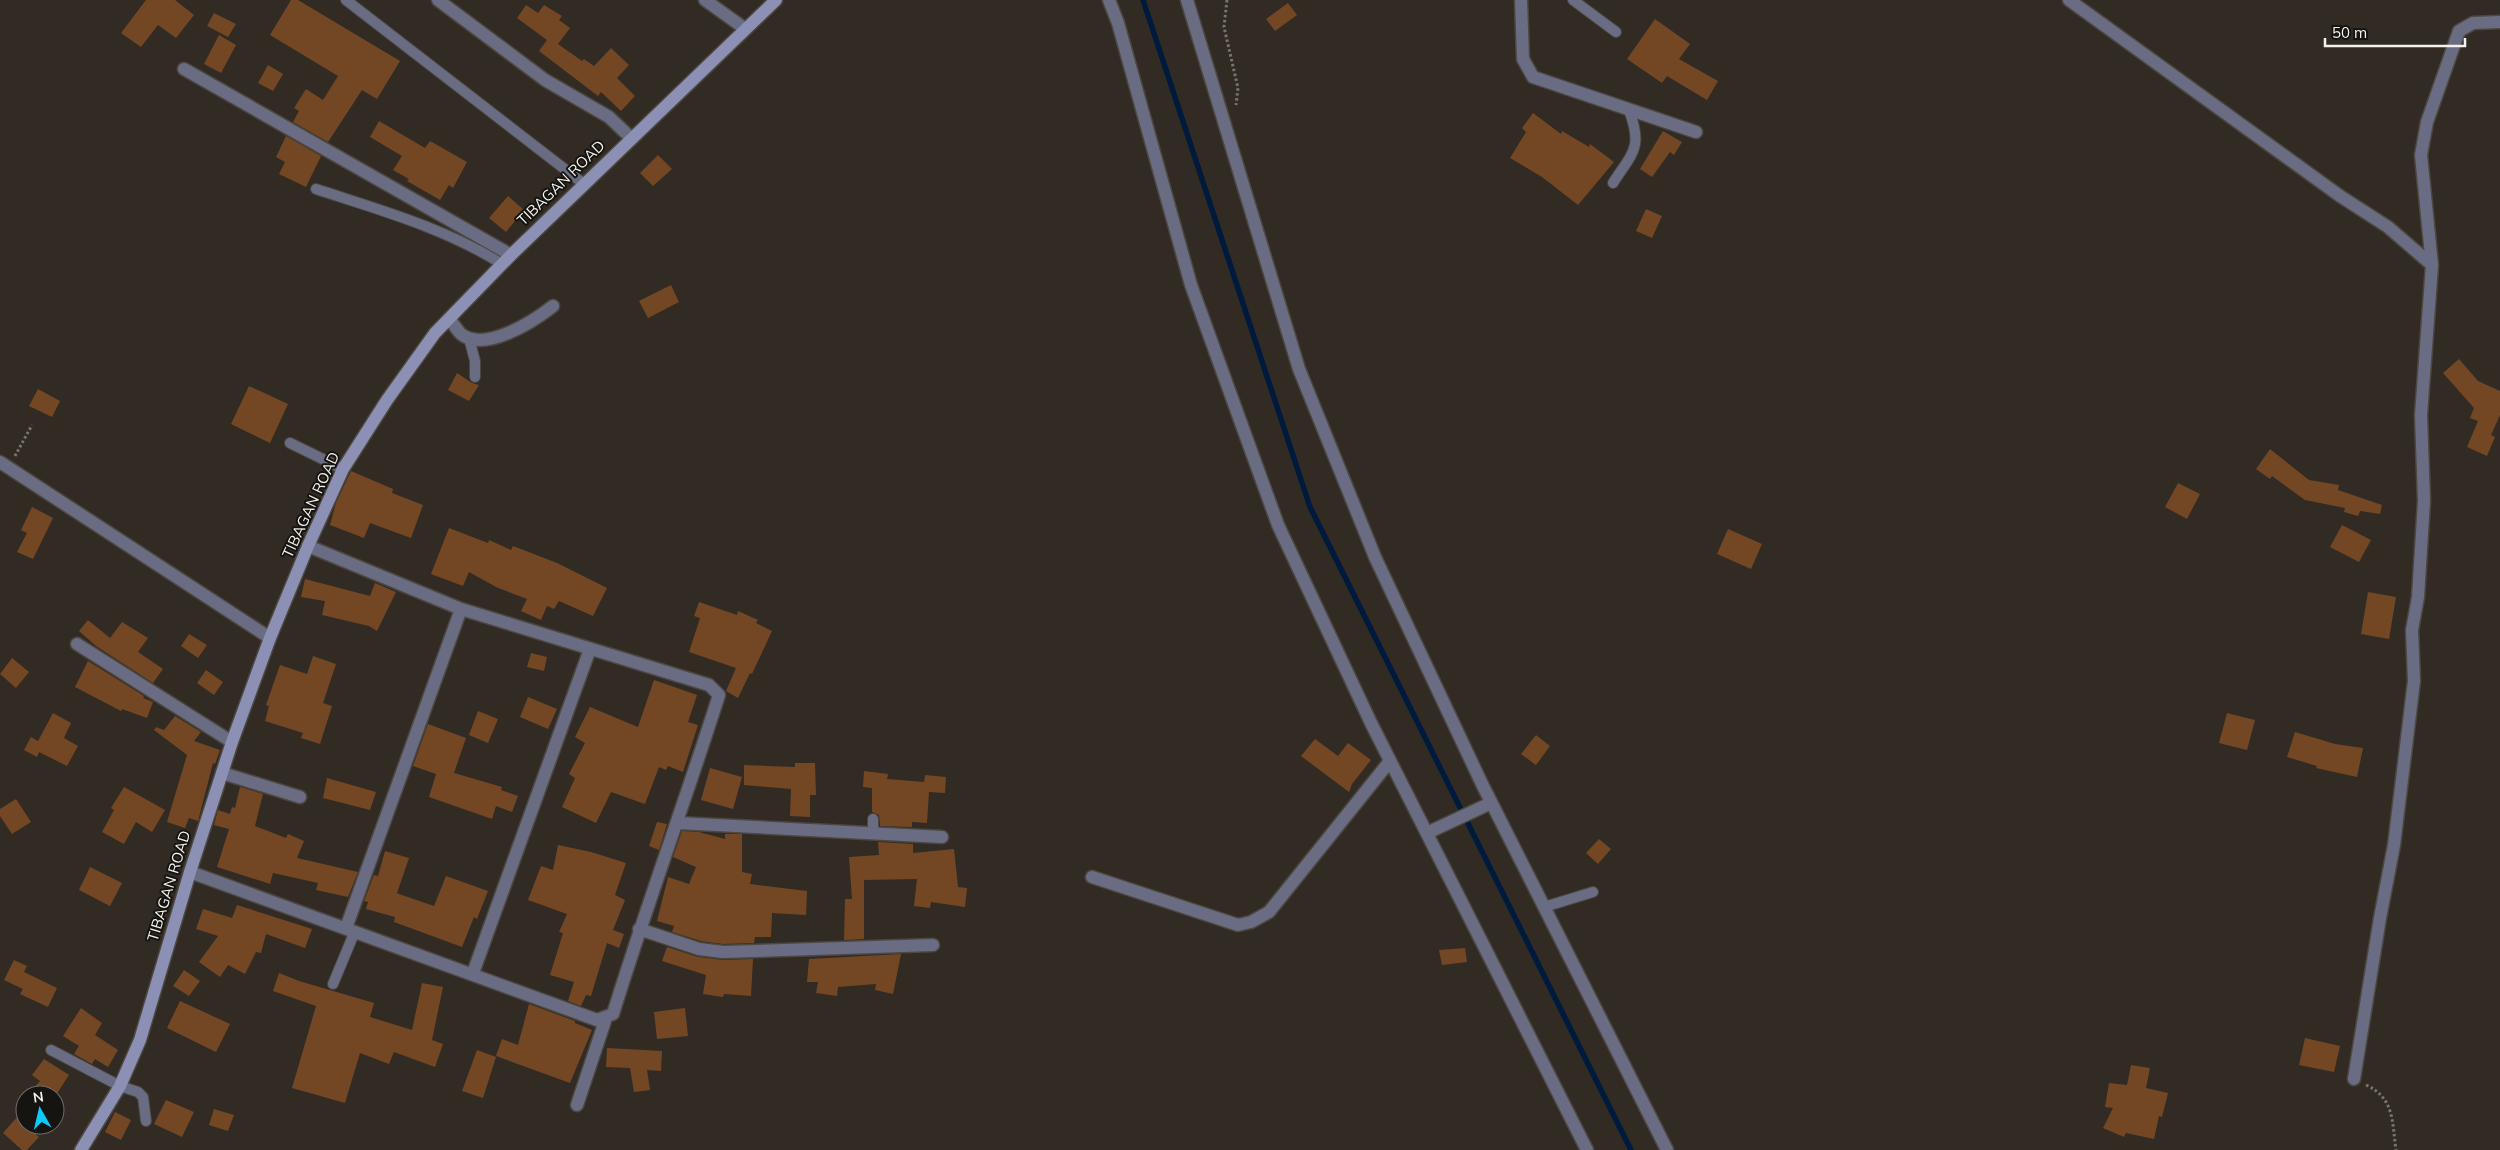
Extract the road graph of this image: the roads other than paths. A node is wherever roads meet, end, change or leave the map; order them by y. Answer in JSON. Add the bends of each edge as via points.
{"nodes":[{"id":1,"x":346,"y":0,"type":"edge"},
{"id":2,"x":438,"y":0,"type":"edge"},
{"id":3,"x":705,"y":0,"type":"edge"},
{"id":4,"x":776,"y":0,"type":"edge"},
{"id":5,"x":1109,"y":0,"type":"edge"},
{"id":6,"x":1187,"y":0,"type":"edge"},
{"id":7,"x":1521,"y":0,"type":"edge"},
{"id":8,"x":1573,"y":0,"type":"edge"},
{"id":9,"x":2069,"y":0,"type":"edge"},
{"id":10,"x":2500,"y":22,"type":"edge"},
{"id":11,"x":744,"y":28,"type":"junction"},
{"id":12,"x":1616,"y":32,"type":"dead end"},
{"id":13,"x":184,"y":69,"type":"dead end"},
{"id":14,"x":1629,"y":110,"type":"junction"},
{"id":15,"x":1696,"y":132,"type":"dead end"},
{"id":16,"x":630,"y":138,"type":"junction"},
{"id":17,"x":1613,"y":183,"type":"dead end"},
{"id":18,"x":584,"y":184,"type":"junction"},
{"id":19,"x":316,"y":189,"type":"dead end"},
{"id":20,"x":507,"y":259,"type":"junction"},
{"id":21,"x":2432,"y":265,"type":"junction"},
{"id":22,"x":553,"y":306,"type":"dead end"},
{"id":23,"x":449,"y":319,"type":"junction"},
{"id":24,"x":469,"y":338,"type":"junction"},
{"id":25,"x":475,"y":377,"type":"dead end"},
{"id":26,"x":290,"y":443,"type":"dead end"},
{"id":27,"x":4,"y":465,"type":"edge"},
{"id":28,"x":344,"y":469,"type":"junction"},
{"id":29,"x":308,"y":546,"type":"junction"},
{"id":30,"x":462,"y":609,"type":"junction"},
{"id":31,"x":270,"y":638,"type":"junction"},
{"id":32,"x":77,"y":644,"type":"dead end"},
{"id":33,"x":590,"y":649,"type":"junction"},
{"id":34,"x":232,"y":742,"type":"junction"},
{"id":35,"x":1390,"y":761,"type":"junction"},
{"id":36,"x":222,"y":772,"type":"junction"},
{"id":37,"x":300,"y":797,"type":"dead end"},
{"id":38,"x":1486,"y":806,"type":"junction"},
{"id":39,"x":873,"y":819,"type":"dead end"},
{"id":40,"x":678,"y":823,"type":"junction"},
{"id":41,"x":1433,"y":831,"type":"junction"},
{"id":42,"x":873,"y":833,"type":"junction"},
{"id":43,"x":942,"y":837,"type":"dead end"},
{"id":44,"x":190,"y":872,"type":"junction"},
{"id":45,"x":1092,"y":877,"type":"dead end"},
{"id":46,"x":1593,"y":892,"type":"dead end"},
{"id":47,"x":1544,"y":907,"type":"junction"},
{"id":48,"x":351,"y":929,"type":"junction"},
{"id":49,"x":639,"y":929,"type":"junction"},
{"id":50,"x":933,"y":945,"type":"dead end"},
{"id":51,"x":474,"y":974,"type":"junction"},
{"id":52,"x":333,"y":984,"type":"dead end"},
{"id":53,"x":606,"y":1018,"type":"junction"},
{"id":54,"x":51,"y":1050,"type":"dead end"},
{"id":55,"x":2354,"y":1079,"type":"road end"},
{"id":56,"x":120,"y":1086,"type":"junction"},
{"id":57,"x":577,"y":1106,"type":"dead end"},
{"id":58,"x":146,"y":1121,"type":"dead end"},
{"id":59,"x":81,"y":1150,"type":"edge"},
{"id":60,"x":1587,"y":1150,"type":"edge"},
{"id":61,"x":1667,"y":1150,"type":"edge"}],
"edges":[{"from":1,"to":18,"type":"lane"},
{"from":2,"to":16,"type":"street","via":[[545,80],[609,117]]},
{"from":3,"to":11,"type":"street"},
{"from":4,"to":11,"type":"main road","name":"TIBAGAN ROAD"},
{"from":5,"to":35,"type":"street","via":[[1191,285],[1278,525]]},
{"from":6,"to":38,"type":"street","via":[[1300,369],[1375,557]]},
{"from":7,"to":14,"type":"street","via":[[1523,59],[1533,77]]},
{"from":8,"to":12,"type":"lane"},
{"from":9,"to":21,"type":"street","via":[[2340,196],[2371,214]]},
{"from":10,"to":21,"type":"street","via":[[2473,23],[2459,32],[2427,122],[2421,155]]},
{"from":11,"to":16,"type":"main road","name":"TIBAGAN ROAD"},
{"from":13,"to":20,"type":"street"},
{"from":14,"to":15,"type":"street"},
{"from":14,"to":17,"type":"lane","via":[[1637,138],[1634,150]]},
{"from":16,"to":18,"type":"main road","name":"TIBAGAN ROAD"},
{"from":18,"to":20,"type":"main road","name":"TIBAGAN ROAD"},
{"from":19,"to":20,"type":"lane","via":[[438,230]]},
{"from":20,"to":23,"type":"main road","name":"TIBAGAN ROAD"},
{"from":21,"to":55,"type":"street","via":[[2421,416],[2424,501],[2418,597],[2412,630],[2412,698],[2394,845]]},
{"from":22,"to":24,"type":"street","via":[[512,333]]},
{"from":23,"to":24,"type":"street","via":[[461,334]]},
{"from":23,"to":28,"type":"main road","name":"TIBAGAN ROAD","via":[[387,400]]},
{"from":24,"to":25,"type":"lane"},
{"from":26,"to":28,"type":"lane"},
{"from":27,"to":31,"type":"street"},
{"from":28,"to":29,"type":"main road","name":"TIBAGAN ROAD"},
{"from":29,"to":30,"type":"street"},
{"from":29,"to":31,"type":"main road","name":"TIBAGAN ROAD"},
{"from":30,"to":33,"type":"street"},
{"from":30,"to":48,"type":"street"},
{"from":31,"to":34,"type":"main road","name":"TIBAGAN ROAD"},
{"from":32,"to":34,"type":"street"},
{"from":33,"to":40,"type":"street","via":[[709,685],[720,695]]},
{"from":33,"to":51,"type":"street"},
{"from":34,"to":36,"type":"main road","name":"TIBAGAN ROAD"},
{"from":35,"to":41,"type":"street"},
{"from":35,"to":45,"type":"street","via":[[1269,912],[1251,922],[1238,925]]},
{"from":36,"to":37,"type":"street"},
{"from":36,"to":44,"type":"main road","name":"TIBAGAN ROAD"},
{"from":38,"to":41,"type":"street"},
{"from":38,"to":47,"type":"street"},
{"from":39,"to":42,"type":"lane"},
{"from":40,"to":42,"type":"street"},
{"from":40,"to":49,"type":"street"},
{"from":41,"to":60,"type":"street"},
{"from":42,"to":43,"type":"street"},
{"from":44,"to":48,"type":"street"},
{"from":44,"to":56,"type":"main road","name":"TIBAGAN ROAD","via":[[140,1040]]},
{"from":46,"to":47,"type":"lane"},
{"from":47,"to":61,"type":"street"},
{"from":48,"to":51,"type":"street"},
{"from":48,"to":52,"type":"lane"},
{"from":49,"to":50,"type":"street","via":[[699,949],[723,952]]},
{"from":49,"to":53,"type":"street","via":[[613,1014]]},
{"from":51,"to":53,"type":"street","via":[[597,1020]]},
{"from":53,"to":57,"type":"street"},
{"from":54,"to":56,"type":"lane"},
{"from":56,"to":58,"type":"lane","via":[[143,1097]]},
{"from":56,"to":59,"type":"main road","name":"TIBAGAN ROAD"}]}
